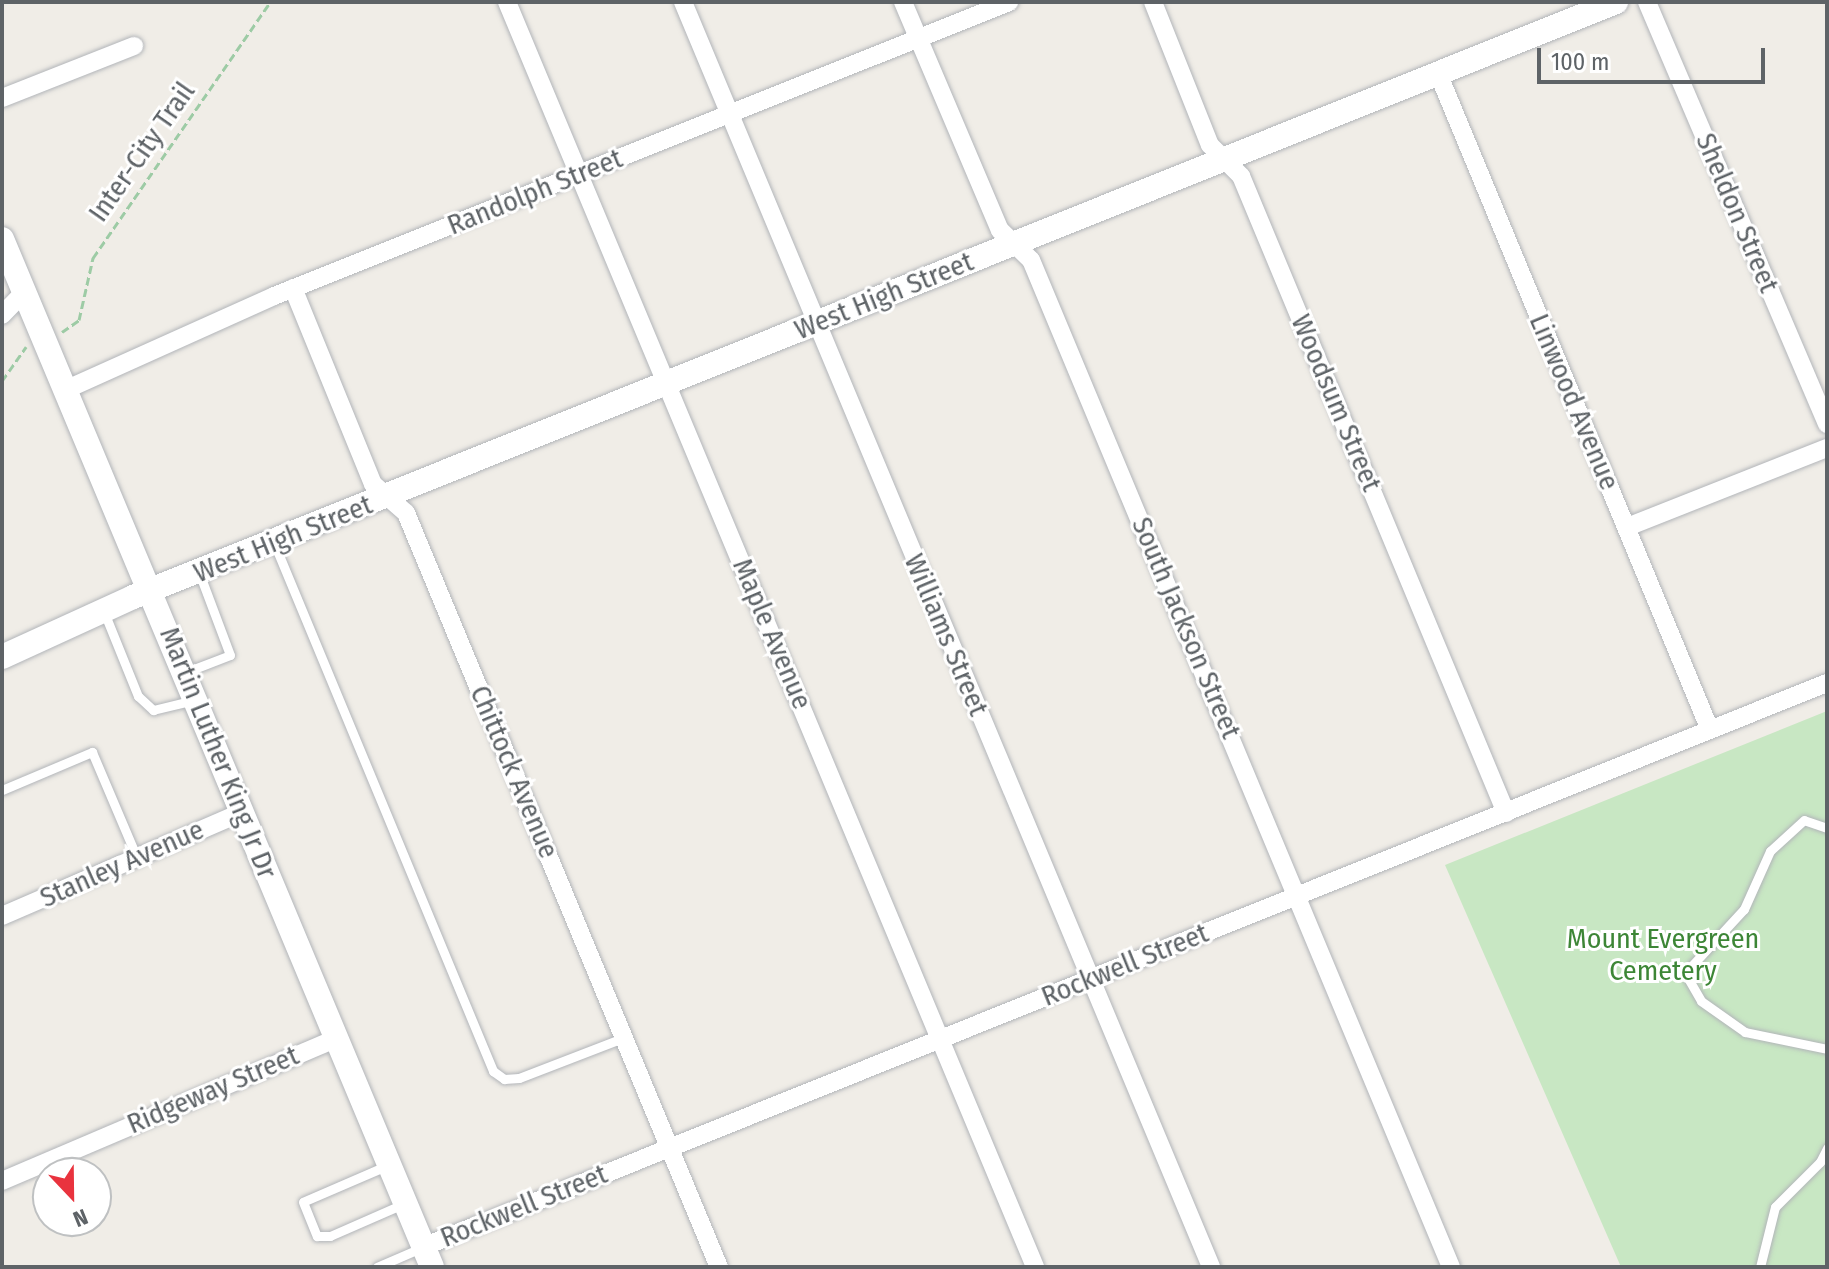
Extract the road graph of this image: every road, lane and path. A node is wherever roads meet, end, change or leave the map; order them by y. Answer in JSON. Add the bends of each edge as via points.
{"nodes":[{"id":1,"x":270,"y":2,"type":"edge"},
{"id":2,"x":507,"y":2,"type":"edge"},
{"id":3,"x":683,"y":2,"type":"edge"},
{"id":4,"x":903,"y":2,"type":"edge"},
{"id":5,"x":1009,"y":2,"type":"edge"},
{"id":6,"x":1153,"y":2,"type":"edge"},
{"id":7,"x":1647,"y":2,"type":"edge"},
{"id":8,"x":1605,"y":4,"type":"edge"},
{"id":9,"x":919,"y":38,"type":"junction"},
{"id":10,"x":134,"y":46,"type":"dead end"},
{"id":11,"x":1438,"y":73,"type":"junction"},
{"id":12,"x":2,"y":98,"type":"edge"},
{"id":13,"x":730,"y":112,"type":"junction"},
{"id":14,"x":1224,"y":159,"type":"junction"},
{"id":15,"x":579,"y":175,"type":"junction"},
{"id":16,"x":2,"y":239,"type":"edge"},
{"id":17,"x":1016,"y":243,"type":"junction"},
{"id":18,"x":14,"y":279,"type":"edge"},
{"id":19,"x":293,"y":288,"type":"junction"},
{"id":20,"x":2,"y":315,"type":"edge"},
{"id":21,"x":817,"y":323,"type":"junction"},
{"id":22,"x":66,"y":330,"type":"dead end"},
{"id":23,"x":27,"y":346,"type":"dead end"},
{"id":24,"x":2,"y":381,"type":"edge"},
{"id":25,"x":667,"y":384,"type":"junction"},
{"id":26,"x":65,"y":390,"type":"junction"},
{"id":27,"x":1827,"y":424,"type":"edge"},
{"id":28,"x":1827,"y":448,"type":"edge"},
{"id":29,"x":390,"y":495,"type":"junction"},
{"id":30,"x":1627,"y":527,"type":"junction"},
{"id":31,"x":274,"y":543,"type":"junction"},
{"id":32,"x":200,"y":575,"type":"junction"},
{"id":33,"x":152,"y":591,"type":"junction"},
{"id":34,"x":104,"y":610,"type":"junction"},
{"id":35,"x":2,"y":657,"type":"edge"},
{"id":36,"x":186,"y":672,"type":"junction"},
{"id":37,"x":1827,"y":683,"type":"edge"},
{"id":38,"x":197,"y":699,"type":"junction"},
{"id":39,"x":1710,"y":730,"type":"junction"},
{"id":40,"x":2,"y":790,"type":"edge"},
{"id":41,"x":242,"y":812,"type":"junction"},
{"id":42,"x":1506,"y":813,"type":"junction"},
{"id":43,"x":1827,"y":828,"type":"edge"},
{"id":44,"x":137,"y":858,"type":"junction"},
{"id":45,"x":1298,"y":897,"type":"junction"},
{"id":46,"x":2,"y":916,"type":"edge"},
{"id":47,"x":1091,"y":979,"type":"junction"},
{"id":48,"x":625,"y":1037,"type":"junction"},
{"id":49,"x":337,"y":1038,"type":"junction"},
{"id":50,"x":940,"y":1039,"type":"junction"},
{"id":51,"x":1827,"y":1049,"type":"edge"},
{"id":52,"x":669,"y":1146,"type":"junction"},
{"id":53,"x":1827,"y":1148,"type":"edge"},
{"id":54,"x":389,"y":1165,"type":"junction"},
{"id":55,"x":2,"y":1181,"type":"edge"},
{"id":56,"x":405,"y":1203,"type":"junction"},
{"id":57,"x":428,"y":1257,"type":"edge"},
{"id":58,"x":377,"y":1267,"type":"edge"},
{"id":59,"x":719,"y":1267,"type":"edge"},
{"id":60,"x":1035,"y":1267,"type":"edge"},
{"id":61,"x":1211,"y":1267,"type":"edge"},
{"id":62,"x":1451,"y":1267,"type":"edge"},
{"id":63,"x":1760,"y":1267,"type":"edge"}],
"edges":[{"from":1,"to":22,"type":"path","name":"Inter-City Trail","via":[[93,258],[79,320]]},
{"from":2,"to":15,"type":"street","name":"Maple Avenue"},
{"from":3,"to":13,"type":"street","name":"Williams Street"},
{"from":4,"to":9,"type":"street","name":"South Jackson Street"},
{"from":5,"to":9,"type":"street","name":"Randolph Street"},
{"from":6,"to":14,"type":"street","name":"Woodsum Street","via":[[1210,145]]},
{"from":7,"to":27,"type":"street","name":"Sheldon Street"},
{"from":8,"to":11,"type":"street","name":"West High Street"},
{"from":9,"to":13,"type":"street","name":"Randolph Street"},
{"from":9,"to":17,"type":"street","name":"South Jackson Street","via":[[1000,230]]},
{"from":10,"to":12,"type":"street"},
{"from":11,"to":14,"type":"street","name":"West High Street"},
{"from":11,"to":30,"type":"street","name":"Linwood Avenue"},
{"from":13,"to":15,"type":"street","name":"Randolph Street"},
{"from":13,"to":21,"type":"street","name":"Williams Street"},
{"from":14,"to":17,"type":"street","name":"West High Street"},
{"from":14,"to":42,"type":"street","name":"Woodsum Street","via":[[1241,176]]},
{"from":15,"to":19,"type":"street","name":"Randolph Street"},
{"from":15,"to":25,"type":"street","name":"Maple Avenue"},
{"from":16,"to":18,"type":"street","name":"Martin Luther King Jr Dr"},
{"from":17,"to":21,"type":"street","name":"West High Street"},
{"from":17,"to":45,"type":"street","name":"South Jackson Street","via":[[1031,260]]},
{"from":18,"to":20,"type":"street"},
{"from":18,"to":26,"type":"street","name":"Martin Luther King Jr Dr"},
{"from":19,"to":26,"type":"street","name":"Randolph Street"},
{"from":19,"to":29,"type":"street","name":"Chittock Avenue","via":[[373,484]]},
{"from":21,"to":25,"type":"street","name":"West High Street"},
{"from":21,"to":47,"type":"street","name":"Williams Street"},
{"from":23,"to":24,"type":"path"},
{"from":25,"to":29,"type":"street","name":"West High Street"},
{"from":25,"to":50,"type":"street","name":"Maple Avenue"},
{"from":26,"to":33,"type":"street","name":"Martin Luther King Jr Dr"},
{"from":28,"to":30,"type":"street"},
{"from":29,"to":31,"type":"street","name":"West High Street"},
{"from":29,"to":48,"type":"street","name":"Chittock Avenue","via":[[406,513]]},
{"from":30,"to":39,"type":"street","name":"Linwood Avenue"},
{"from":31,"to":32,"type":"street","name":"West High Street"},
{"from":31,"to":48,"type":"lane","via":[[493,1071],[504,1079],[519,1078]]},
{"from":32,"to":33,"type":"street","name":"West High Street"},
{"from":32,"to":36,"type":"lane","via":[[230,655]]},
{"from":33,"to":34,"type":"street","name":"West High Street"},
{"from":33,"to":36,"type":"street","name":"Martin Luther King Jr Dr"},
{"from":34,"to":35,"type":"street","name":"West High Street"},
{"from":34,"to":38,"type":"lane","via":[[138,696],[153,710]]},
{"from":36,"to":38,"type":"street","name":"Martin Luther King Jr Dr"},
{"from":37,"to":39,"type":"street","name":"Rockwell Street"},
{"from":38,"to":41,"type":"street","name":"Martin Luther King Jr Dr"},
{"from":39,"to":42,"type":"street","name":"Rockwell Street"},
{"from":40,"to":44,"type":"lane","via":[[92,752]]},
{"from":41,"to":44,"type":"street","name":"Stanley Avenue"},
{"from":41,"to":49,"type":"street","name":"Martin Luther King Jr Dr"},
{"from":42,"to":45,"type":"street","name":"Rockwell Street"},
{"from":43,"to":51,"type":"lane","via":[[1804,820],[1770,851],[1744,909],[1685,973],[1701,1001],[1745,1032]]},
{"from":44,"to":46,"type":"street","name":"Stanley Avenue"},
{"from":45,"to":47,"type":"street","name":"Rockwell Street"},
{"from":45,"to":62,"type":"street","name":"South Jackson Street"},
{"from":47,"to":50,"type":"street","name":"Rockwell Street"},
{"from":47,"to":61,"type":"street","name":"Williams Street"},
{"from":48,"to":52,"type":"street","name":"Chittock Avenue"},
{"from":49,"to":54,"type":"street","name":"Martin Luther King Jr Dr"},
{"from":49,"to":55,"type":"street","name":"Ridgeway Street"},
{"from":50,"to":52,"type":"street","name":"Rockwell Street"},
{"from":50,"to":60,"type":"street","name":"Maple Avenue"},
{"from":52,"to":57,"type":"street","name":"Rockwell Street"},
{"from":52,"to":59,"type":"street","name":"Chittock Avenue"},
{"from":53,"to":63,"type":"lane","via":[[1820,1162],[1775,1207]]},
{"from":54,"to":56,"type":"street","name":"Martin Luther King Jr Dr"},
{"from":54,"to":56,"type":"lane","via":[[303,1202],[317,1236],[330,1236]]},
{"from":56,"to":57,"type":"street","name":"Martin Luther King Jr Dr"},
{"from":57,"to":58,"type":"lane"}]}
